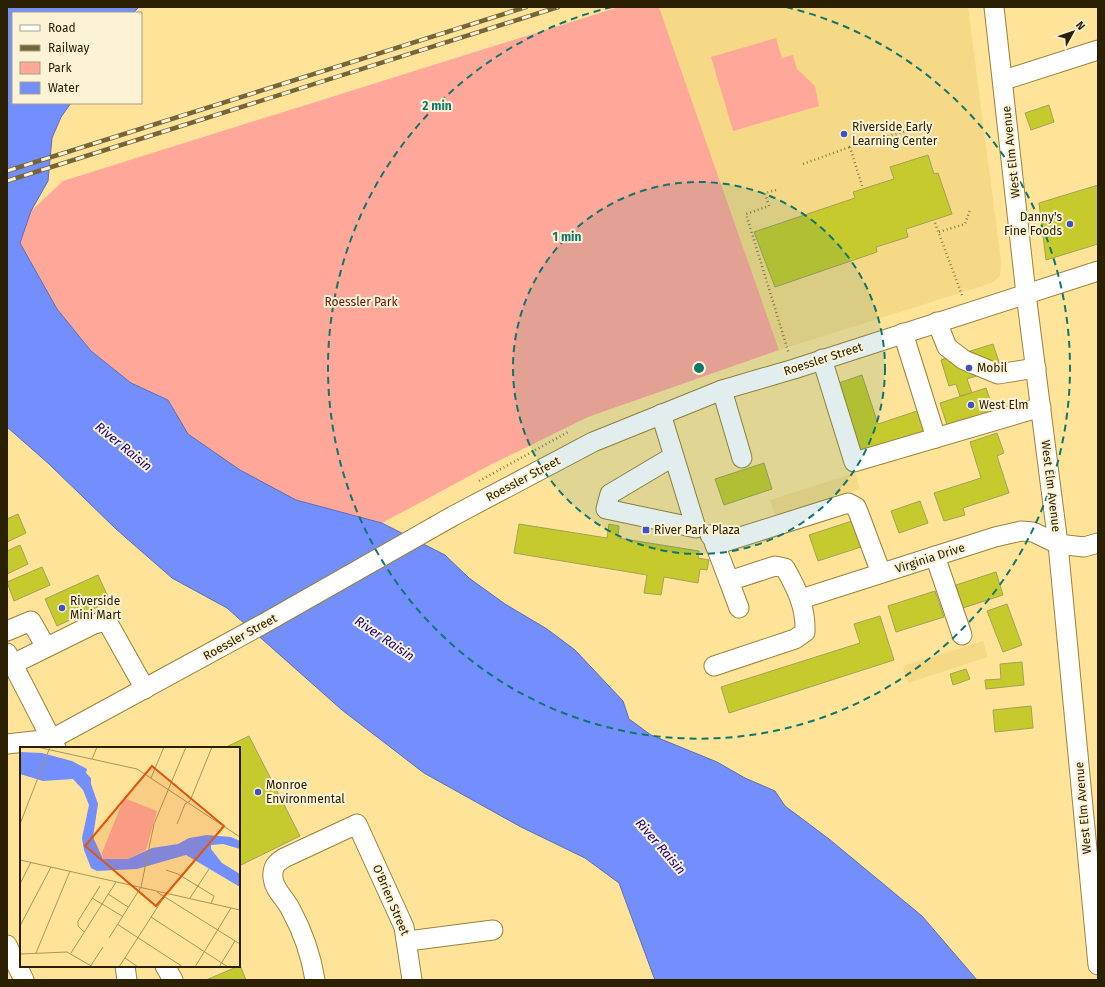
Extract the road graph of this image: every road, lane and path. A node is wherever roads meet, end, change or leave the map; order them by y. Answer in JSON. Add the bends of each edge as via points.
{"nodes":[{"id":1,"x":994,"y":7,"type":"edge"},
{"id":2,"x":1098,"y":50,"type":"edge"},
{"id":3,"x":1004,"y":80,"type":"junction"},
{"id":4,"x":907,"y":131,"type":"dead end"},
{"id":5,"x":850,"y":147,"type":"junction"},
{"id":6,"x":803,"y":164,"type":"dead end"},
{"id":7,"x":862,"y":186,"type":"dead end"},
{"id":8,"x":776,"y":190,"type":"dead end"},
{"id":9,"x":970,"y":210,"type":"dead end"},
{"id":10,"x":936,"y":223,"type":"dead end"},
{"id":11,"x":939,"y":232,"type":"junction"},
{"id":12,"x":1098,"y":271,"type":"edge"},
{"id":13,"x":1026,"y":294,"type":"junction"},
{"id":14,"x":968,"y":312,"type":"junction"},
{"id":15,"x":937,"y":322,"type":"junction"},
{"id":16,"x":903,"y":333,"type":"junction"},
{"id":17,"x":822,"y":360,"type":"junction"},
{"id":18,"x":1036,"y":368,"type":"junction"},
{"id":19,"x":794,"y":369,"type":"junction"},
{"id":20,"x":722,"y":390,"type":"junction"},
{"id":21,"x":1041,"y":407,"type":"junction"},
{"id":22,"x":661,"y":414,"type":"junction"},
{"id":23,"x":570,"y":431,"type":"dead end"},
{"id":24,"x":936,"y":438,"type":"junction"},
{"id":25,"x":674,"y":456,"type":"junction"},
{"id":26,"x":742,"y":458,"type":"dead end"},
{"id":27,"x":476,"y":483,"type":"dead end"},
{"id":28,"x":696,"y":528,"type":"junction"},
{"id":29,"x":1098,"y":542,"type":"edge"},
{"id":30,"x":1058,"y":544,"type":"junction"},
{"id":31,"x":715,"y":545,"type":"junction"},
{"id":32,"x":935,"y":556,"type":"junction"},
{"id":33,"x":881,"y":573,"type":"junction"},
{"id":34,"x":729,"y":581,"type":"junction"},
{"id":35,"x":801,"y":599,"type":"junction"},
{"id":36,"x":739,"y":608,"type":"dead end"},
{"id":37,"x":7,"y":631,"type":"edge"},
{"id":38,"x":962,"y":635,"type":"dead end"},
{"id":39,"x":46,"y":647,"type":"junction"},
{"id":40,"x":10,"y":658,"type":"edge"},
{"id":41,"x":714,"y":666,"type":"dead end"},
{"id":42,"x":145,"y":688,"type":"junction"},
{"id":43,"x":7,"y":744,"type":"edge"},
{"id":44,"x":54,"y":744,"type":"edge"},
{"id":45,"x":493,"y":930,"type":"dead end"},
{"id":46,"x":408,"y":941,"type":"junction"},
{"id":47,"x":7,"y":945,"type":"edge"},
{"id":48,"x":1098,"y":965,"type":"edge"},
{"id":49,"x":125,"y":967,"type":"edge"},
{"id":50,"x":166,"y":967,"type":"edge"},
{"id":51,"x":24,"y":980,"type":"edge"},
{"id":52,"x":127,"y":980,"type":"edge"},
{"id":53,"x":173,"y":980,"type":"edge"},
{"id":54,"x":316,"y":980,"type":"edge"},
{"id":55,"x":412,"y":980,"type":"edge"}],
"edges":[{"from":1,"to":3,"type":"street","name":"West Elm Avenue"},
{"from":2,"to":3,"type":"street"},
{"from":3,"to":13,"type":"street","name":"West Elm Avenue"},
{"from":4,"to":5,"type":"path"},
{"from":5,"to":6,"type":"path"},
{"from":5,"to":7,"type":"path"},
{"from":8,"to":19,"type":"path","via":[[765,193],[769,206],[746,214]]},
{"from":9,"to":11,"type":"path","via":[[965,224]]},
{"from":10,"to":11,"type":"path"},
{"from":11,"to":14,"type":"path"},
{"from":12,"to":13,"type":"street","name":"Roessler Street"},
{"from":13,"to":14,"type":"street","name":"Roessler Street"},
{"from":13,"to":18,"type":"street","name":"West Elm Avenue"},
{"from":14,"to":15,"type":"street","name":"Roessler Street"},
{"from":15,"to":16,"type":"street","name":"Roessler Street"},
{"from":15,"to":18,"type":"street","via":[[947,348],[964,360],[998,374]]},
{"from":16,"to":17,"type":"street","name":"Roessler Street"},
{"from":16,"to":24,"type":"street"},
{"from":17,"to":19,"type":"street","name":"Roessler Street"},
{"from":17,"to":24,"type":"street","via":[[854,462]]},
{"from":18,"to":21,"type":"street","name":"West Elm Avenue"},
{"from":19,"to":20,"type":"street","name":"Roessler Street"},
{"from":20,"to":22,"type":"street","name":"Roessler Street"},
{"from":20,"to":26,"type":"street"},
{"from":21,"to":24,"type":"street"},
{"from":21,"to":30,"type":"street","name":"West Elm Avenue"},
{"from":22,"to":25,"type":"street"},
{"from":22,"to":42,"type":"street","name":"Roessler Street","via":[[593,442],[453,516]]},
{"from":23,"to":27,"type":"path"},
{"from":25,"to":28,"type":"street"},
{"from":25,"to":28,"type":"street","via":[[610,494],[606,509]]},
{"from":28,"to":31,"type":"street","via":[[708,532]]},
{"from":29,"to":30,"type":"street","name":"Virginia Drive","via":[[1084,547]]},
{"from":30,"to":32,"type":"street","name":"Virginia Drive","via":[[1033,532],[1021,531]]},
{"from":30,"to":48,"type":"street","name":"West Elm Avenue"},
{"from":31,"to":33,"type":"street","via":[[848,503],[860,514]]},
{"from":31,"to":34,"type":"street"},
{"from":32,"to":33,"type":"street","name":"Virginia Drive"},
{"from":32,"to":38,"type":"street"},
{"from":33,"to":35,"type":"street","name":"Virginia Drive"},
{"from":34,"to":35,"type":"street","via":[[775,566],[785,568]]},
{"from":34,"to":36,"type":"street"},
{"from":35,"to":41,"type":"street","via":[[806,618],[805,632],[795,639]]},
{"from":37,"to":39,"type":"street","via":[[31,621]]},
{"from":39,"to":40,"type":"street"},
{"from":39,"to":42,"type":"street","via":[[105,621]]},
{"from":40,"to":44,"type":"street"},
{"from":42,"to":44,"type":"street","name":"Roessler Street"},
{"from":43,"to":44,"type":"street"},
{"from":45,"to":46,"type":"street"},
{"from":46,"to":54,"type":"street","name":"O'Brien Street","via":[[357,824],[284,858],[273,869],[273,880],[303,934]]},
{"from":46,"to":55,"type":"street","name":"O'Brien Street"},
{"from":47,"to":51,"type":"street"},
{"from":49,"to":52,"type":"street"},
{"from":50,"to":53,"type":"street"}]}
